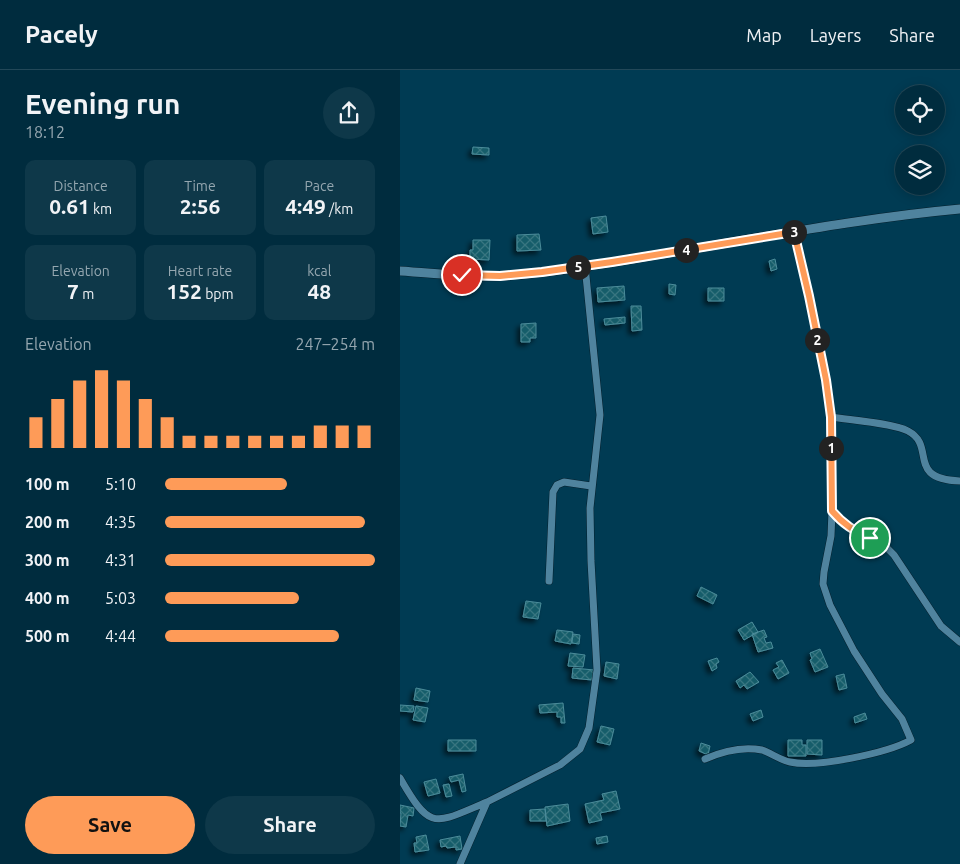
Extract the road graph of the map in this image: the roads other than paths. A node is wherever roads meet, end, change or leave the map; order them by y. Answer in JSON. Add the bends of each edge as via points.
{"nodes":[{"id":1,"x":960,"y":209,"type":"edge"},
{"id":2,"x":794,"y":232,"type":"junction"},
{"id":3,"x":585,"y":266,"type":"junction"},
{"id":4,"x":400,"y":271,"type":"edge"},
{"id":5,"x":831,"y":417,"type":"junction"},
{"id":6,"x":960,"y":481,"type":"edge"},
{"id":7,"x":591,"y":486,"type":"junction"},
{"id":8,"x":832,"y":511,"type":"junction"},
{"id":9,"x":549,"y":581,"type":"dead end"},
{"id":10,"x":960,"y":642,"type":"edge"},
{"id":11,"x":705,"y":759,"type":"dead end"},
{"id":12,"x":400,"y":778,"type":"edge"},
{"id":13,"x":487,"y":802,"type":"junction"},
{"id":14,"x":460,"y":864,"type":"edge"}],
"edges":[{"from":1,"to":2,"type":"street"},
{"from":2,"to":3,"type":"street"},
{"from":2,"to":5,"type":"street"},
{"from":3,"to":4,"type":"street","via":[[500,276]]},
{"from":3,"to":7,"type":"street","via":[[600,415]]},
{"from":5,"to":6,"type":"street","via":[[907,431],[917,438],[928,473]]},
{"from":5,"to":8,"type":"street"},
{"from":7,"to":9,"type":"street","via":[[564,482],[553,492]]},
{"from":7,"to":13,"type":"street","via":[[591,561],[598,670],[589,728],[580,749],[560,765]]},
{"from":8,"to":10,"type":"street","via":[[852,530],[883,544],[894,555],[941,626]]},
{"from":8,"to":11,"type":"street","via":[[823,584],[830,605],[854,651],[902,719],[911,740],[900,746],[820,762],[790,762],[762,750],[741,748]]},
{"from":12,"to":13,"type":"street","via":[[415,804],[431,819],[446,819]]},
{"from":13,"to":14,"type":"street"}]}
